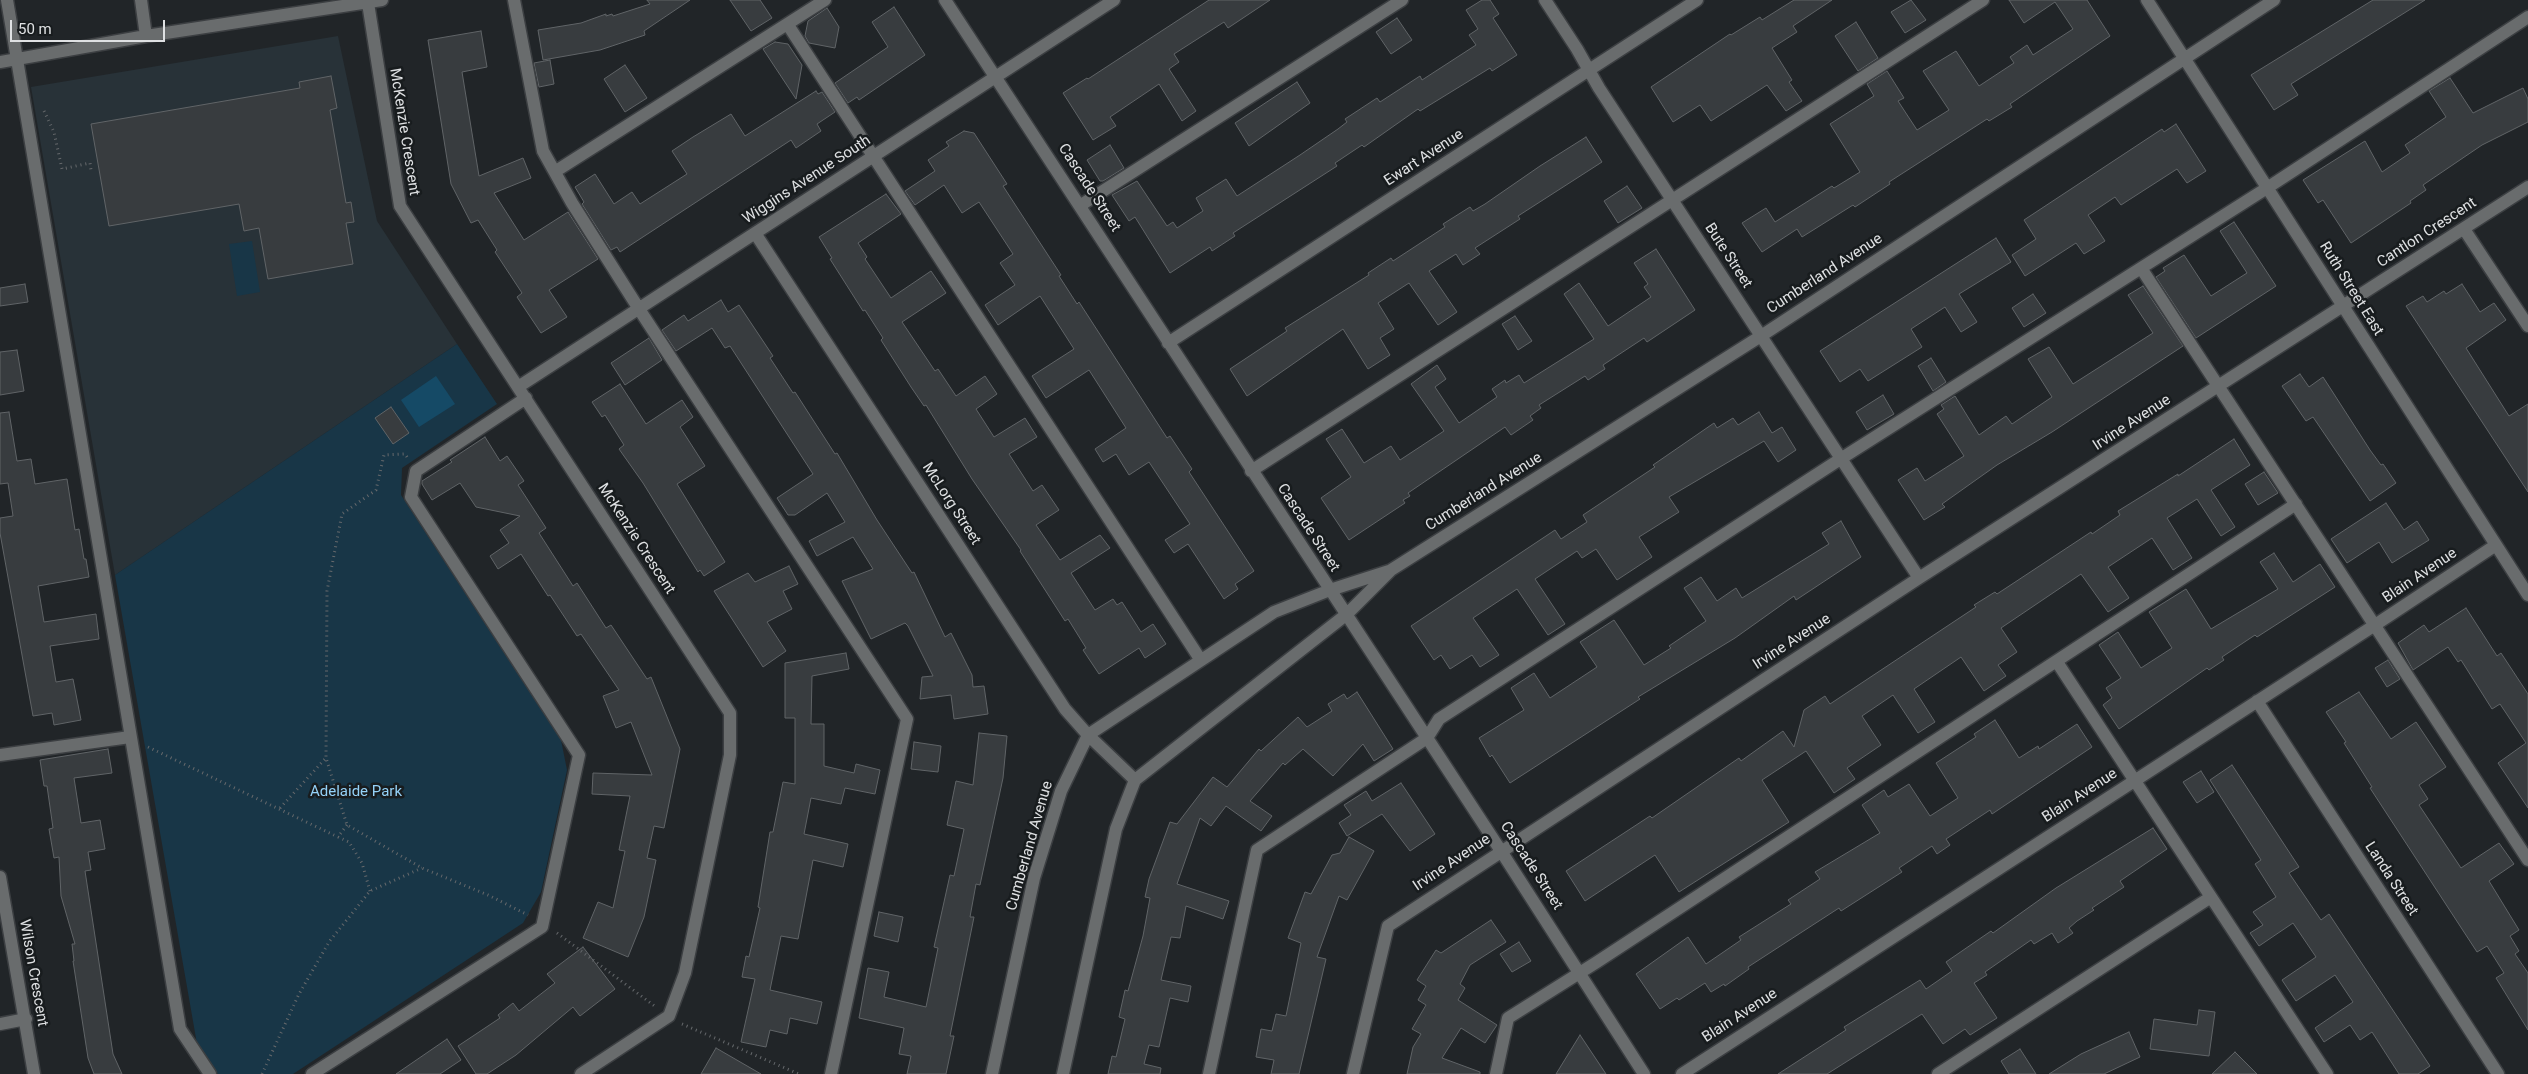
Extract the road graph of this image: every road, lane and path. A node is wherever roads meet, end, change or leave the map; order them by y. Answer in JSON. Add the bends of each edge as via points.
{"nodes":[{"id":1,"x":7,"y":0,"type":"edge"},
{"id":2,"x":140,"y":0,"type":"edge"},
{"id":3,"x":382,"y":0,"type":"edge"},
{"id":4,"x":514,"y":0,"type":"edge"},
{"id":5,"x":825,"y":0,"type":"edge"},
{"id":6,"x":945,"y":0,"type":"edge"},
{"id":7,"x":1114,"y":0,"type":"edge"},
{"id":8,"x":1402,"y":0,"type":"edge"},
{"id":9,"x":1545,"y":0,"type":"edge"},
{"id":10,"x":1697,"y":0,"type":"edge"},
{"id":11,"x":1982,"y":0,"type":"edge"},
{"id":12,"x":2147,"y":0,"type":"edge"},
{"id":13,"x":2274,"y":0,"type":"edge"},
{"id":14,"x":368,"y":3,"type":"junction"},
{"id":15,"x":2528,"y":17,"type":"edge"},
{"id":16,"x":788,"y":25,"type":"junction"},
{"id":17,"x":146,"y":36,"type":"junction"},
{"id":18,"x":2185,"y":58,"type":"junction"},
{"id":19,"x":18,"y":59,"type":"junction"},
{"id":20,"x":0,"y":62,"type":"edge"},
{"id":21,"x":1589,"y":70,"type":"junction"},
{"id":22,"x":995,"y":77,"type":"junction"},
{"id":23,"x":42,"y":105,"type":"dead end"},
{"id":24,"x":874,"y":155,"type":"junction"},
{"id":25,"x":91,"y":170,"type":"dead end"},
{"id":26,"x":556,"y":171,"type":"junction"},
{"id":27,"x":2528,"y":187,"type":"edge"},
{"id":28,"x":2267,"y":188,"type":"junction"},
{"id":29,"x":1673,"y":201,"type":"junction"},
{"id":30,"x":1082,"y":205,"type":"junction"},
{"id":31,"x":2464,"y":229,"type":"junction"},
{"id":32,"x":756,"y":233,"type":"junction"},
{"id":33,"x":2141,"y":268,"type":"junction"},
{"id":34,"x":2344,"y":306,"type":"junction"},
{"id":35,"x":639,"y":309,"type":"junction"},
{"id":36,"x":2528,"y":326,"type":"edge"},
{"id":37,"x":1761,"y":336,"type":"junction"},
{"id":38,"x":1168,"y":343,"type":"junction"},
{"id":39,"x":2219,"y":386,"type":"junction"},
{"id":40,"x":518,"y":387,"type":"junction"},
{"id":41,"x":526,"y":398,"type":"junction"},
{"id":42,"x":1842,"y":458,"type":"junction"},
{"id":43,"x":416,"y":470,"type":"junction"},
{"id":44,"x":1251,"y":471,"type":"junction"},
{"id":45,"x":2296,"y":504,"type":"junction"},
{"id":46,"x":2496,"y":545,"type":"junction"},
{"id":47,"x":1391,"y":570,"type":"junction"},
{"id":48,"x":1919,"y":578,"type":"junction"},
{"id":49,"x":1330,"y":590,"type":"junction"},
{"id":50,"x":2528,"y":595,"type":"edge"},
{"id":51,"x":1347,"y":614,"type":"junction"},
{"id":52,"x":2375,"y":626,"type":"junction"},
{"id":53,"x":1200,"y":659,"type":"junction"},
{"id":54,"x":2057,"y":662,"type":"junction"},
{"id":55,"x":2257,"y":701,"type":"junction"},
{"id":56,"x":1088,"y":735,"type":"junction"},
{"id":57,"x":130,"y":737,"type":"junction"},
{"id":58,"x":1427,"y":738,"type":"junction"},
{"id":59,"x":0,"y":756,"type":"edge"},
{"id":60,"x":326,"y":758,"type":"junction"},
{"id":61,"x":1135,"y":780,"type":"junction"},
{"id":62,"x":2134,"y":780,"type":"junction"},
{"id":63,"x":280,"y":808,"type":"junction"},
{"id":64,"x":347,"y":825,"type":"junction"},
{"id":65,"x":338,"y":837,"type":"junction"},
{"id":66,"x":1501,"y":850,"type":"junction"},
{"id":67,"x":2528,"y":860,"type":"edge"},
{"id":68,"x":422,"y":868,"type":"junction"},
{"id":69,"x":1,"y":885,"type":"edge"},
{"id":70,"x":370,"y":891,"type":"junction"},
{"id":71,"x":2211,"y":897,"type":"junction"},
{"id":72,"x":542,"y":922,"type":"junction"},
{"id":73,"x":1581,"y":973,"type":"junction"},
{"id":74,"x":669,"y":1016,"type":"junction"},
{"id":75,"x":26,"y":1019,"type":"junction"},
{"id":76,"x":0,"y":1024,"type":"edge"},
{"id":77,"x":34,"y":1074,"type":"edge"},
{"id":78,"x":210,"y":1074,"type":"edge"},
{"id":79,"x":262,"y":1074,"type":"edge"},
{"id":80,"x":312,"y":1074,"type":"edge"},
{"id":81,"x":580,"y":1074,"type":"edge"},
{"id":82,"x":799,"y":1074,"type":"edge"},
{"id":83,"x":831,"y":1074,"type":"edge"},
{"id":84,"x":992,"y":1074,"type":"edge"},
{"id":85,"x":1062,"y":1074,"type":"edge"},
{"id":86,"x":1209,"y":1074,"type":"edge"},
{"id":87,"x":1353,"y":1074,"type":"edge"},
{"id":88,"x":1496,"y":1074,"type":"edge"},
{"id":89,"x":1644,"y":1074,"type":"edge"},
{"id":90,"x":1682,"y":1074,"type":"edge"},
{"id":91,"x":1938,"y":1074,"type":"edge"},
{"id":92,"x":2327,"y":1074,"type":"edge"},
{"id":93,"x":2498,"y":1074,"type":"edge"}],
"edges":[{"from":1,"to":19,"type":"street"},
{"from":2,"to":17,"type":"street"},
{"from":3,"to":14,"type":"street"},
{"from":4,"to":26,"type":"street","via":[[543,151]]},
{"from":5,"to":16,"type":"street"},
{"from":6,"to":22,"type":"street","name":"Cascade Street"},
{"from":7,"to":22,"type":"street","name":"Wiggins Avenue South"},
{"from":8,"to":30,"type":"street"},
{"from":9,"to":21,"type":"street","name":"Bute Street"},
{"from":10,"to":21,"type":"street","name":"Ewart Avenue"},
{"from":11,"to":29,"type":"street"},
{"from":12,"to":18,"type":"street","name":"Ruth Street East"},
{"from":13,"to":18,"type":"street","name":"Cumberland Avenue"},
{"from":14,"to":17,"type":"street"},
{"from":14,"to":40,"type":"street","name":"McKenzie Crescent","via":[[400,206]]},
{"from":15,"to":28,"type":"street"},
{"from":16,"to":24,"type":"street"},
{"from":16,"to":26,"type":"street"},
{"from":17,"to":19,"type":"street"},
{"from":18,"to":28,"type":"street","name":"Ruth Street East"},
{"from":18,"to":37,"type":"street","name":"Cumberland Avenue"},
{"from":19,"to":20,"type":"street"},
{"from":19,"to":57,"type":"street"},
{"from":21,"to":29,"type":"street","name":"Bute Street"},
{"from":21,"to":38,"type":"street","name":"Ewart Avenue"},
{"from":22,"to":24,"type":"street","name":"Wiggins Avenue South"},
{"from":22,"to":30,"type":"street","name":"Cascade Street"},
{"from":23,"to":25,"type":"path","via":[[54,132],[62,169],[90,163]]},
{"from":24,"to":32,"type":"street","name":"Wiggins Avenue South"},
{"from":24,"to":53,"type":"street"},
{"from":26,"to":35,"type":"street","via":[[572,203]]},
{"from":27,"to":31,"type":"street","name":"Cantlon Crescent"},
{"from":28,"to":33,"type":"street"},
{"from":28,"to":34,"type":"street","name":"Ruth Street East"},
{"from":29,"to":37,"type":"street","name":"Bute Street"},
{"from":29,"to":44,"type":"street"},
{"from":30,"to":38,"type":"street","name":"Cascade Street"},
{"from":31,"to":34,"type":"street","name":"Cantlon Crescent"},
{"from":31,"to":36,"type":"street"},
{"from":32,"to":35,"type":"street","name":"Wiggins Avenue South"},
{"from":32,"to":56,"type":"street","name":"McLorg Street","via":[[1066,709]]},
{"from":33,"to":39,"type":"street"},
{"from":33,"to":42,"type":"street"},
{"from":34,"to":39,"type":"street","name":"Irvine Avenue"},
{"from":34,"to":46,"type":"street","name":"Ruth Street East"},
{"from":35,"to":40,"type":"street","name":"Wiggins Avenue South"},
{"from":35,"to":83,"type":"street","via":[[907,719]]},
{"from":37,"to":42,"type":"street","name":"Bute Street"},
{"from":37,"to":47,"type":"street","name":"Cumberland Avenue"},
{"from":38,"to":44,"type":"street","name":"Cascade Street"},
{"from":39,"to":45,"type":"street"},
{"from":39,"to":48,"type":"street","name":"Irvine Avenue"},
{"from":40,"to":41,"type":"street","name":"McKenzie Crescent"},
{"from":41,"to":43,"type":"street"},
{"from":41,"to":74,"type":"street","name":"McKenzie Crescent","via":[[730,713],[730,755],[685,973]]},
{"from":42,"to":48,"type":"street","name":"Bute Street"},
{"from":42,"to":58,"type":"street","via":[[1439,719]]},
{"from":43,"to":60,"type":"path","via":[[405,454],[384,455],[376,490],[342,514],[327,591]]},
{"from":43,"to":72,"type":"street","via":[[411,497],[579,755]]},
{"from":44,"to":49,"type":"street","name":"Cascade Street"},
{"from":45,"to":52,"type":"street"},
{"from":45,"to":54,"type":"street"},
{"from":46,"to":50,"type":"street","name":"Ruth Street East"},
{"from":46,"to":52,"type":"street","name":"Blain Avenue"},
{"from":47,"to":49,"type":"street","name":"Cumberland Avenue"},
{"from":47,"to":51,"type":"street","name":"Cumberland Avenue"},
{"from":48,"to":66,"type":"street","name":"Irvine Avenue"},
{"from":49,"to":51,"type":"street","name":"Cascade Street"},
{"from":49,"to":53,"type":"street","name":"Cumberland Avenue","via":[[1274,612]]},
{"from":51,"to":58,"type":"street","name":"Cascade Street"},
{"from":51,"to":61,"type":"street","name":"Cumberland Avenue"},
{"from":52,"to":55,"type":"street","name":"Blain Avenue"},
{"from":52,"to":67,"type":"street"},
{"from":53,"to":56,"type":"street","name":"Cumberland Avenue"},
{"from":54,"to":62,"type":"street"},
{"from":54,"to":73,"type":"street"},
{"from":55,"to":62,"type":"street","name":"Blain Avenue"},
{"from":55,"to":93,"type":"street","name":"Landa Street"},
{"from":56,"to":61,"type":"street","name":"McLorg Street"},
{"from":56,"to":84,"type":"street","name":"Cumberland Avenue","via":[[1061,791],[1034,878]]},
{"from":57,"to":59,"type":"street"},
{"from":57,"to":63,"type":"path"},
{"from":57,"to":78,"type":"street","via":[[180,1029]]},
{"from":58,"to":66,"type":"street","name":"Cascade Street"},
{"from":58,"to":86,"type":"street","via":[[1257,850]]},
{"from":60,"to":63,"type":"path"},
{"from":60,"to":64,"type":"path"},
{"from":61,"to":85,"type":"street","via":[[1116,829]]},
{"from":62,"to":71,"type":"street"},
{"from":62,"to":90,"type":"street","name":"Blain Avenue"},
{"from":63,"to":65,"type":"path"},
{"from":64,"to":65,"type":"path"},
{"from":64,"to":68,"type":"path"},
{"from":65,"to":70,"type":"path","via":[[348,842],[362,864]]},
{"from":66,"to":73,"type":"street","name":"Cascade Street"},
{"from":66,"to":87,"type":"street","name":"Irvine Avenue","via":[[1388,926]]},
{"from":68,"to":70,"type":"path"},
{"from":68,"to":72,"type":"path"},
{"from":69,"to":75,"type":"street","name":"Wilson Crescent"},
{"from":70,"to":79,"type":"path","via":[[320,956]]},
{"from":71,"to":91,"type":"street"},
{"from":71,"to":92,"type":"street"},
{"from":72,"to":74,"type":"path"},
{"from":72,"to":80,"type":"street","via":[[542,927]]},
{"from":73,"to":88,"type":"street","via":[[1508,1018]]},
{"from":73,"to":89,"type":"street","name":"Cascade Street"},
{"from":74,"to":81,"type":"street"},
{"from":74,"to":82,"type":"path","via":[[684,1026]]},
{"from":75,"to":76,"type":"street"},
{"from":75,"to":77,"type":"street","name":"Wilson Crescent"}]}
